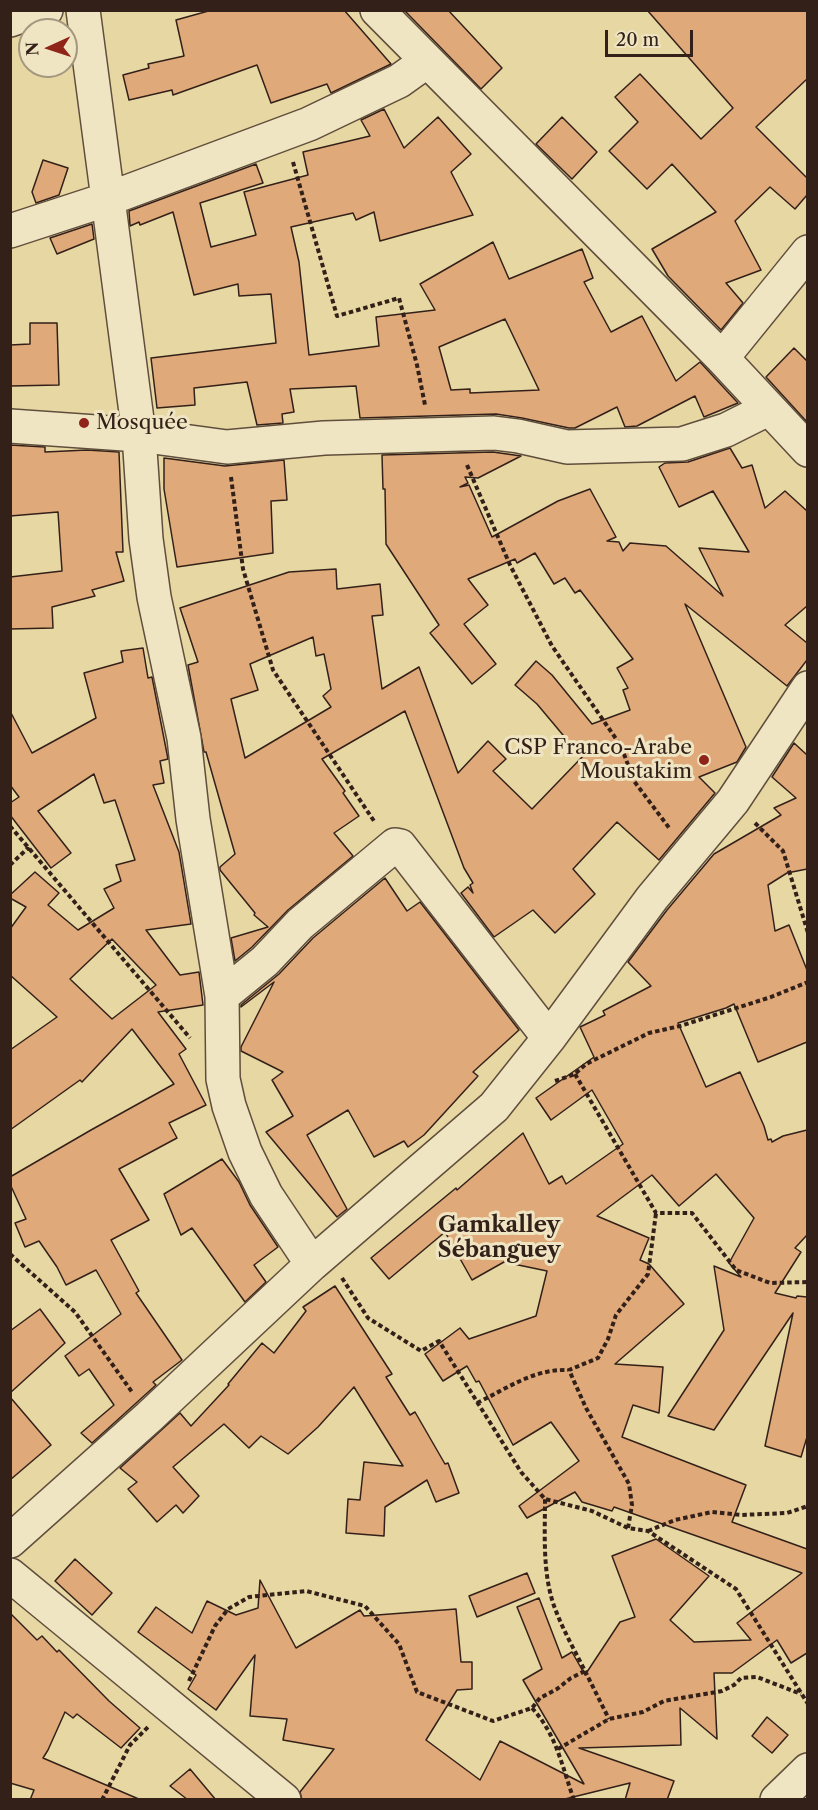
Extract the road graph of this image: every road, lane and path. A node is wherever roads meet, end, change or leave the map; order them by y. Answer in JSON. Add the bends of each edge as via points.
{"nodes":[{"id":1,"x":46,"y":10,"type":"edge"},
{"id":2,"x":83,"y":10,"type":"edge"},
{"id":3,"x":377,"y":10,"type":"edge"},
{"id":4,"x":10,"y":20,"type":"edge"},
{"id":5,"x":427,"y":62,"type":"junction"},
{"id":6,"x":285,"y":133,"type":"junction"},
{"id":7,"x":108,"y":199,"type":"junction"},
{"id":8,"x":10,"y":231,"type":"edge"},
{"id":9,"x":807,"y":252,"type":"edge"},
{"id":10,"x":722,"y":358,"type":"junction"},
{"id":11,"x":768,"y":409,"type":"junction"},
{"id":12,"x":10,"y":426,"type":"edge"},
{"id":13,"x":139,"y":435,"type":"junction"},
{"id":14,"x":442,"y":435,"type":"junction"},
{"id":15,"x":227,"y":447,"type":"junction"},
{"id":16,"x":807,"y":450,"type":"edge"},
{"id":17,"x":807,"y":688,"type":"edge"},
{"id":18,"x":733,"y":801,"type":"junction"},
{"id":19,"x":10,"y":826,"type":"edge"},
{"id":20,"x":391,"y":847,"type":"junction"},
{"id":21,"x":29,"y":848,"type":"junction"},
{"id":22,"x":688,"y":854,"type":"junction"},
{"id":23,"x":10,"y":865,"type":"edge"},
{"id":24,"x":807,"y":933,"type":"edge"},
{"id":25,"x":807,"y":982,"type":"edge"},
{"id":26,"x":222,"y":996,"type":"junction"},
{"id":27,"x":549,"y":1038,"type":"junction"},
{"id":28,"x":193,"y":1042,"type":"dead end"},
{"id":29,"x":574,"y":1074,"type":"junction"},
{"id":30,"x":545,"y":1085,"type":"dead end"},
{"id":31,"x":656,"y":1213,"type":"junction"},
{"id":32,"x":10,"y":1254,"type":"edge"},
{"id":33,"x":312,"y":1264,"type":"junction"},
{"id":34,"x":807,"y":1282,"type":"edge"},
{"id":35,"x":568,"y":1370,"type":"junction"},
{"id":36,"x":477,"y":1403,"type":"junction"},
{"id":37,"x":150,"y":1417,"type":"junction"},
{"id":38,"x":546,"y":1499,"type":"junction"},
{"id":39,"x":807,"y":1506,"type":"edge"},
{"id":40,"x":628,"y":1528,"type":"junction"},
{"id":41,"x":648,"y":1532,"type":"junction"},
{"id":42,"x":10,"y":1541,"type":"edge"},
{"id":43,"x":10,"y":1575,"type":"edge"},
{"id":44,"x":585,"y":1671,"type":"junction"},
{"id":45,"x":190,"y":1678,"type":"dead end"},
{"id":46,"x":802,"y":1695,"type":"junction"},
{"id":47,"x":807,"y":1704,"type":"edge"},
{"id":48,"x":170,"y":1706,"type":"junction"},
{"id":49,"x":532,"y":1708,"type":"junction"},
{"id":50,"x":609,"y":1719,"type":"junction"},
{"id":51,"x":558,"y":1749,"type":"junction"},
{"id":52,"x":807,"y":1770,"type":"edge"},
{"id":53,"x":105,"y":1794,"type":"junction"},
{"id":54,"x":102,"y":1800,"type":"edge"},
{"id":55,"x":108,"y":1800,"type":"edge"},
{"id":56,"x":284,"y":1800,"type":"edge"},
{"id":57,"x":574,"y":1800,"type":"edge"},
{"id":58,"x":777,"y":1800,"type":"edge"}],
"edges":[{"from":1,"to":4,"type":"street"},
{"from":2,"to":7,"type":"street"},
{"from":3,"to":5,"type":"street"},
{"from":5,"to":6,"type":"street","via":[[399,81]]},
{"from":5,"to":10,"type":"street"},
{"from":6,"to":7,"type":"street"},
{"from":6,"to":14,"type":"path","via":[[338,316],[399,298]]},
{"from":7,"to":8,"type":"street"},
{"from":7,"to":13,"type":"street"},
{"from":9,"to":10,"type":"street"},
{"from":10,"to":11,"type":"street"},
{"from":11,"to":14,"type":"street","via":[[726,430],[682,444],[580,448],[494,433]]},
{"from":11,"to":16,"type":"street"},
{"from":12,"to":13,"type":"street"},
{"from":13,"to":15,"type":"street"},
{"from":13,"to":26,"type":"street","via":[[154,597],[184,738]]},
{"from":14,"to":15,"type":"street","via":[[324,438]]},
{"from":14,"to":22,"type":"path","via":[[552,646],[621,746],[634,781]]},
{"from":15,"to":20,"type":"path","via":[[243,569],[273,670]]},
{"from":17,"to":18,"type":"street"},
{"from":18,"to":22,"type":"street"},
{"from":18,"to":24,"type":"path","via":[[783,851]]},
{"from":19,"to":21,"type":"path"},
{"from":20,"to":26,"type":"street"},
{"from":20,"to":27,"type":"street","via":[[400,846]]},
{"from":21,"to":23,"type":"path"},
{"from":21,"to":28,"type":"path"},
{"from":22,"to":27,"type":"street"},
{"from":25,"to":29,"type":"path","via":[[771,997],[649,1033],[586,1064]]},
{"from":26,"to":33,"type":"street","via":[[223,1079],[241,1143],[266,1195]]},
{"from":27,"to":33,"type":"street","via":[[494,1107]]},
{"from":29,"to":30,"type":"path"},
{"from":29,"to":31,"type":"path"},
{"from":31,"to":34,"type":"path","via":[[692,1213],[736,1270],[770,1283]]},
{"from":31,"to":35,"type":"path","via":[[648,1274],[616,1315],[598,1358]]},
{"from":32,"to":37,"type":"path","via":[[75,1312]]},
{"from":33,"to":36,"type":"path","via":[[341,1278],[368,1318],[412,1346],[421,1351],[439,1341]]},
{"from":33,"to":37,"type":"street"},
{"from":35,"to":36,"type":"path","via":[[536,1374]]},
{"from":35,"to":40,"type":"path","via":[[629,1484],[632,1505]]},
{"from":36,"to":38,"type":"path","via":[[521,1472]]},
{"from":37,"to":42,"type":"street"},
{"from":38,"to":40,"type":"path","via":[[592,1511]]},
{"from":38,"to":44,"type":"path","via":[[545,1546],[555,1610]]},
{"from":39,"to":41,"type":"path","via":[[787,1513],[712,1512]]},
{"from":40,"to":41,"type":"path"},
{"from":41,"to":46,"type":"path","via":[[736,1589]]},
{"from":43,"to":48,"type":"street"},
{"from":44,"to":49,"type":"path","via":[[540,1698]]},
{"from":44,"to":50,"type":"path"},
{"from":45,"to":49,"type":"path","via":[[215,1626],[228,1609],[249,1597],[306,1591],[364,1606],[399,1644],[417,1692],[493,1721]]},
{"from":46,"to":47,"type":"path"},
{"from":46,"to":50,"type":"path","via":[[757,1677],[741,1678],[722,1691],[664,1701],[643,1712]]},
{"from":48,"to":53,"type":"path","via":[[130,1745]]},
{"from":48,"to":56,"type":"street"},
{"from":49,"to":51,"type":"path"},
{"from":50,"to":51,"type":"path"},
{"from":51,"to":57,"type":"path"},
{"from":52,"to":58,"type":"street"},
{"from":53,"to":54,"type":"path"},
{"from":53,"to":55,"type":"path"}]}
